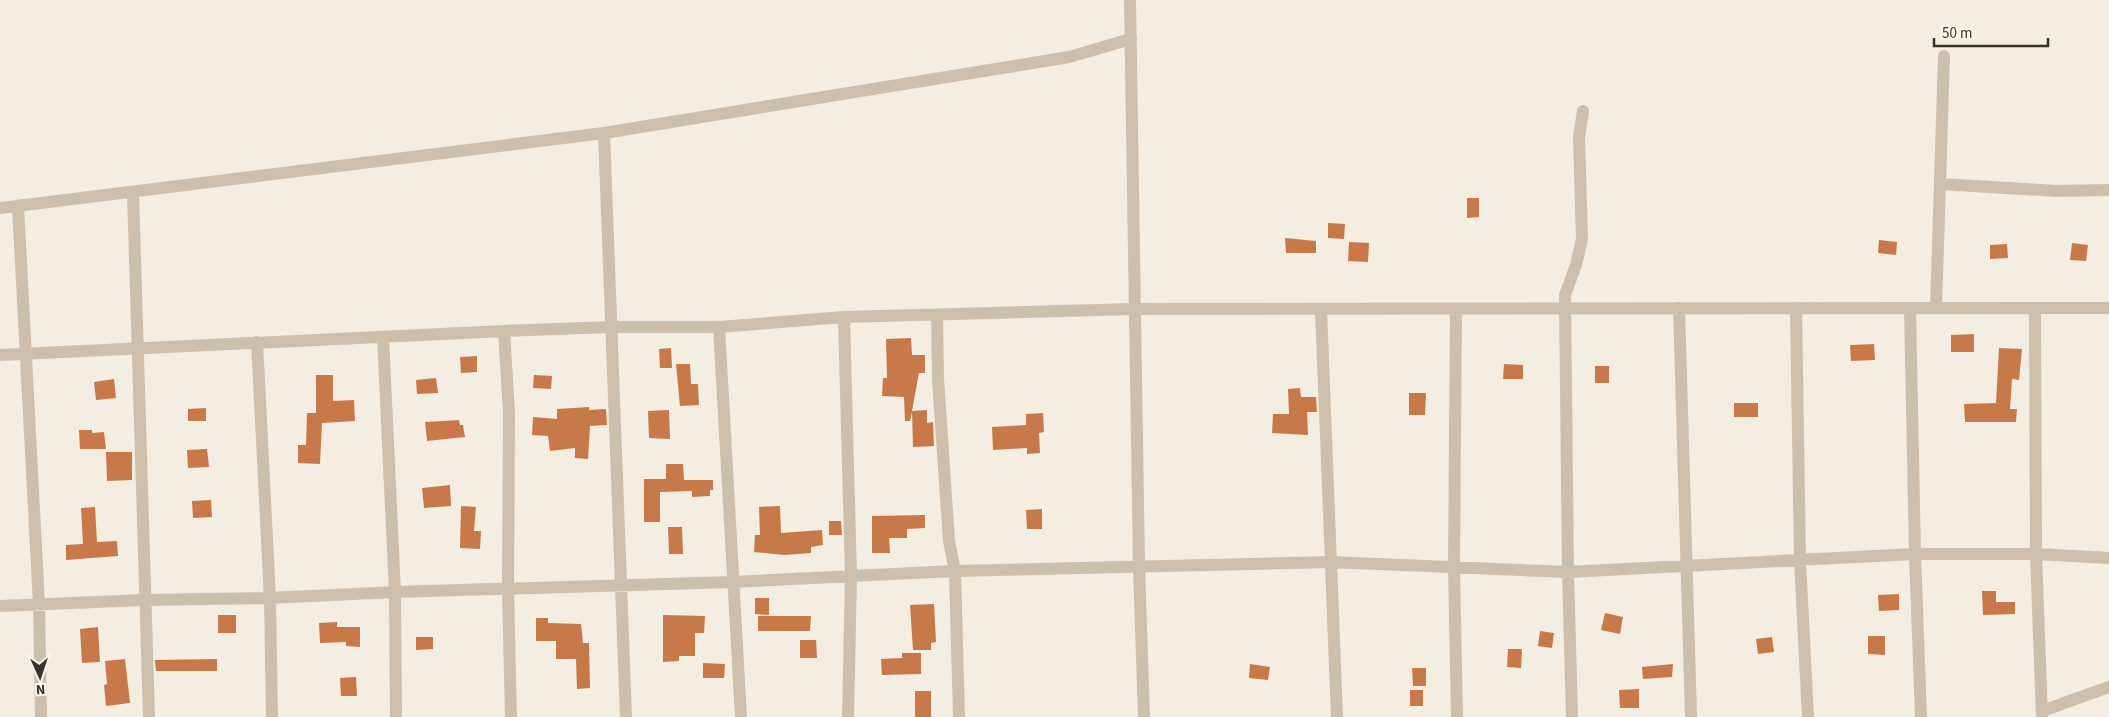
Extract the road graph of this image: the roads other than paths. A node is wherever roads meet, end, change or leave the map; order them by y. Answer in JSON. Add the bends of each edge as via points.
{"nodes":[{"id":1,"x":1130,"y":0,"type":"edge"},
{"id":2,"x":1131,"y":39,"type":"junction"},
{"id":3,"x":1944,"y":56,"type":"dead end"},
{"id":4,"x":1583,"y":111,"type":"dead end"},
{"id":5,"x":604,"y":133,"type":"junction"},
{"id":6,"x":1940,"y":184,"type":"junction"},
{"id":7,"x":2109,"y":190,"type":"edge"},
{"id":8,"x":133,"y":193,"type":"junction"},
{"id":9,"x":18,"y":206,"type":"junction"},
{"id":10,"x":0,"y":208,"type":"edge"},
{"id":11,"x":1567,"y":308,"type":"junction"},
{"id":12,"x":1680,"y":308,"type":"junction"},
{"id":13,"x":1796,"y":308,"type":"junction"},
{"id":14,"x":1910,"y":308,"type":"junction"},
{"id":15,"x":1936,"y":308,"type":"junction"},
{"id":16,"x":2035,"y":308,"type":"junction"},
{"id":17,"x":2109,"y":308,"type":"edge"},
{"id":18,"x":1136,"y":309,"type":"junction"},
{"id":19,"x":1321,"y":309,"type":"junction"},
{"id":20,"x":1456,"y":309,"type":"junction"},
{"id":21,"x":938,"y":314,"type":"junction"},
{"id":22,"x":844,"y":317,"type":"junction"},
{"id":23,"x":611,"y":327,"type":"junction"},
{"id":24,"x":719,"y":327,"type":"junction"},
{"id":25,"x":504,"y":331,"type":"junction"},
{"id":26,"x":383,"y":337,"type":"junction"},
{"id":27,"x":257,"y":342,"type":"junction"},
{"id":28,"x":139,"y":348,"type":"junction"},
{"id":29,"x":24,"y":353,"type":"junction"},
{"id":30,"x":0,"y":354,"type":"edge"},
{"id":31,"x":1915,"y":554,"type":"junction"},
{"id":32,"x":2036,"y":554,"type":"junction"},
{"id":33,"x":2109,"y":558,"type":"edge"},
{"id":34,"x":1800,"y":560,"type":"junction"},
{"id":35,"x":1331,"y":562,"type":"junction"},
{"id":36,"x":1686,"y":564,"type":"junction"},
{"id":37,"x":1139,"y":567,"type":"junction"},
{"id":38,"x":1454,"y":567,"type":"junction"},
{"id":39,"x":955,"y":571,"type":"junction"},
{"id":40,"x":1568,"y":572,"type":"junction"},
{"id":41,"x":851,"y":576,"type":"junction"},
{"id":42,"x":733,"y":582,"type":"junction"},
{"id":43,"x":622,"y":586,"type":"junction"},
{"id":44,"x":508,"y":590,"type":"junction"},
{"id":45,"x":395,"y":592,"type":"junction"},
{"id":46,"x":270,"y":598,"type":"junction"},
{"id":47,"x":144,"y":600,"type":"junction"},
{"id":48,"x":39,"y":604,"type":"junction"},
{"id":49,"x":0,"y":606,"type":"edge"},
{"id":50,"x":2109,"y":687,"type":"edge"},
{"id":51,"x":2042,"y":714,"type":"edge"},
{"id":52,"x":41,"y":717,"type":"edge"},
{"id":53,"x":148,"y":717,"type":"edge"},
{"id":54,"x":272,"y":717,"type":"edge"},
{"id":55,"x":396,"y":717,"type":"edge"},
{"id":56,"x":510,"y":717,"type":"edge"},
{"id":57,"x":626,"y":717,"type":"edge"},
{"id":58,"x":741,"y":717,"type":"edge"},
{"id":59,"x":848,"y":717,"type":"edge"},
{"id":60,"x":959,"y":717,"type":"edge"},
{"id":61,"x":1144,"y":717,"type":"edge"},
{"id":62,"x":1337,"y":717,"type":"edge"},
{"id":63,"x":1457,"y":717,"type":"edge"},
{"id":64,"x":1572,"y":717,"type":"edge"},
{"id":65,"x":1692,"y":717,"type":"edge"},
{"id":66,"x":1808,"y":717,"type":"edge"},
{"id":67,"x":1921,"y":717,"type":"edge"}],
"edges":[{"from":1,"to":2,"type":"street"},
{"from":2,"to":5,"type":"street","via":[[1069,58]]},
{"from":2,"to":18,"type":"street"},
{"from":3,"to":6,"type":"street"},
{"from":4,"to":11,"type":"street","via":[[1579,137],[1582,238],[1565,295]]},
{"from":5,"to":8,"type":"street"},
{"from":5,"to":23,"type":"street"},
{"from":6,"to":7,"type":"street","via":[[2057,191]]},
{"from":6,"to":15,"type":"street"},
{"from":8,"to":9,"type":"street"},
{"from":8,"to":28,"type":"street"},
{"from":9,"to":10,"type":"street"},
{"from":9,"to":29,"type":"street"},
{"from":11,"to":12,"type":"street"},
{"from":11,"to":20,"type":"street"},
{"from":11,"to":40,"type":"street"},
{"from":12,"to":13,"type":"street"},
{"from":12,"to":36,"type":"street"},
{"from":13,"to":14,"type":"street"},
{"from":13,"to":34,"type":"street"},
{"from":14,"to":15,"type":"street"},
{"from":14,"to":31,"type":"street"},
{"from":15,"to":16,"type":"street"},
{"from":16,"to":17,"type":"street"},
{"from":16,"to":32,"type":"street"},
{"from":18,"to":19,"type":"street"},
{"from":18,"to":21,"type":"street"},
{"from":18,"to":37,"type":"street"},
{"from":19,"to":20,"type":"street"},
{"from":19,"to":35,"type":"street"},
{"from":20,"to":38,"type":"street"},
{"from":21,"to":22,"type":"street"},
{"from":21,"to":39,"type":"street","via":[[938,388],[949,541]]},
{"from":22,"to":24,"type":"street"},
{"from":22,"to":41,"type":"street"},
{"from":23,"to":24,"type":"street"},
{"from":23,"to":25,"type":"street"},
{"from":23,"to":43,"type":"street"},
{"from":24,"to":42,"type":"street"},
{"from":25,"to":26,"type":"street"},
{"from":25,"to":44,"type":"street","via":[[509,413]]},
{"from":26,"to":27,"type":"street"},
{"from":26,"to":45,"type":"street"},
{"from":27,"to":28,"type":"street"},
{"from":27,"to":46,"type":"street"},
{"from":28,"to":29,"type":"street"},
{"from":28,"to":47,"type":"street"},
{"from":29,"to":30,"type":"street"},
{"from":29,"to":48,"type":"street"},
{"from":31,"to":32,"type":"street"},
{"from":31,"to":34,"type":"street"},
{"from":31,"to":67,"type":"street"},
{"from":32,"to":33,"type":"street"},
{"from":32,"to":51,"type":"street"},
{"from":34,"to":36,"type":"street"},
{"from":34,"to":66,"type":"street"},
{"from":35,"to":37,"type":"street"},
{"from":35,"to":38,"type":"street"},
{"from":35,"to":62,"type":"street"},
{"from":36,"to":40,"type":"street"},
{"from":36,"to":65,"type":"street"},
{"from":37,"to":39,"type":"street"},
{"from":37,"to":61,"type":"street"},
{"from":38,"to":40,"type":"street"},
{"from":38,"to":63,"type":"street"},
{"from":39,"to":41,"type":"street"},
{"from":39,"to":60,"type":"street"},
{"from":40,"to":64,"type":"street"},
{"from":41,"to":42,"type":"street"},
{"from":41,"to":59,"type":"street"},
{"from":42,"to":43,"type":"street"},
{"from":42,"to":58,"type":"street"},
{"from":43,"to":44,"type":"street"},
{"from":43,"to":57,"type":"street"},
{"from":44,"to":45,"type":"street"},
{"from":44,"to":56,"type":"street"},
{"from":45,"to":46,"type":"street"},
{"from":45,"to":55,"type":"street"},
{"from":46,"to":47,"type":"street"},
{"from":46,"to":54,"type":"street"},
{"from":47,"to":48,"type":"street"},
{"from":47,"to":53,"type":"street"},
{"from":48,"to":49,"type":"street"},
{"from":48,"to":52,"type":"street"},
{"from":50,"to":51,"type":"street"}]}
